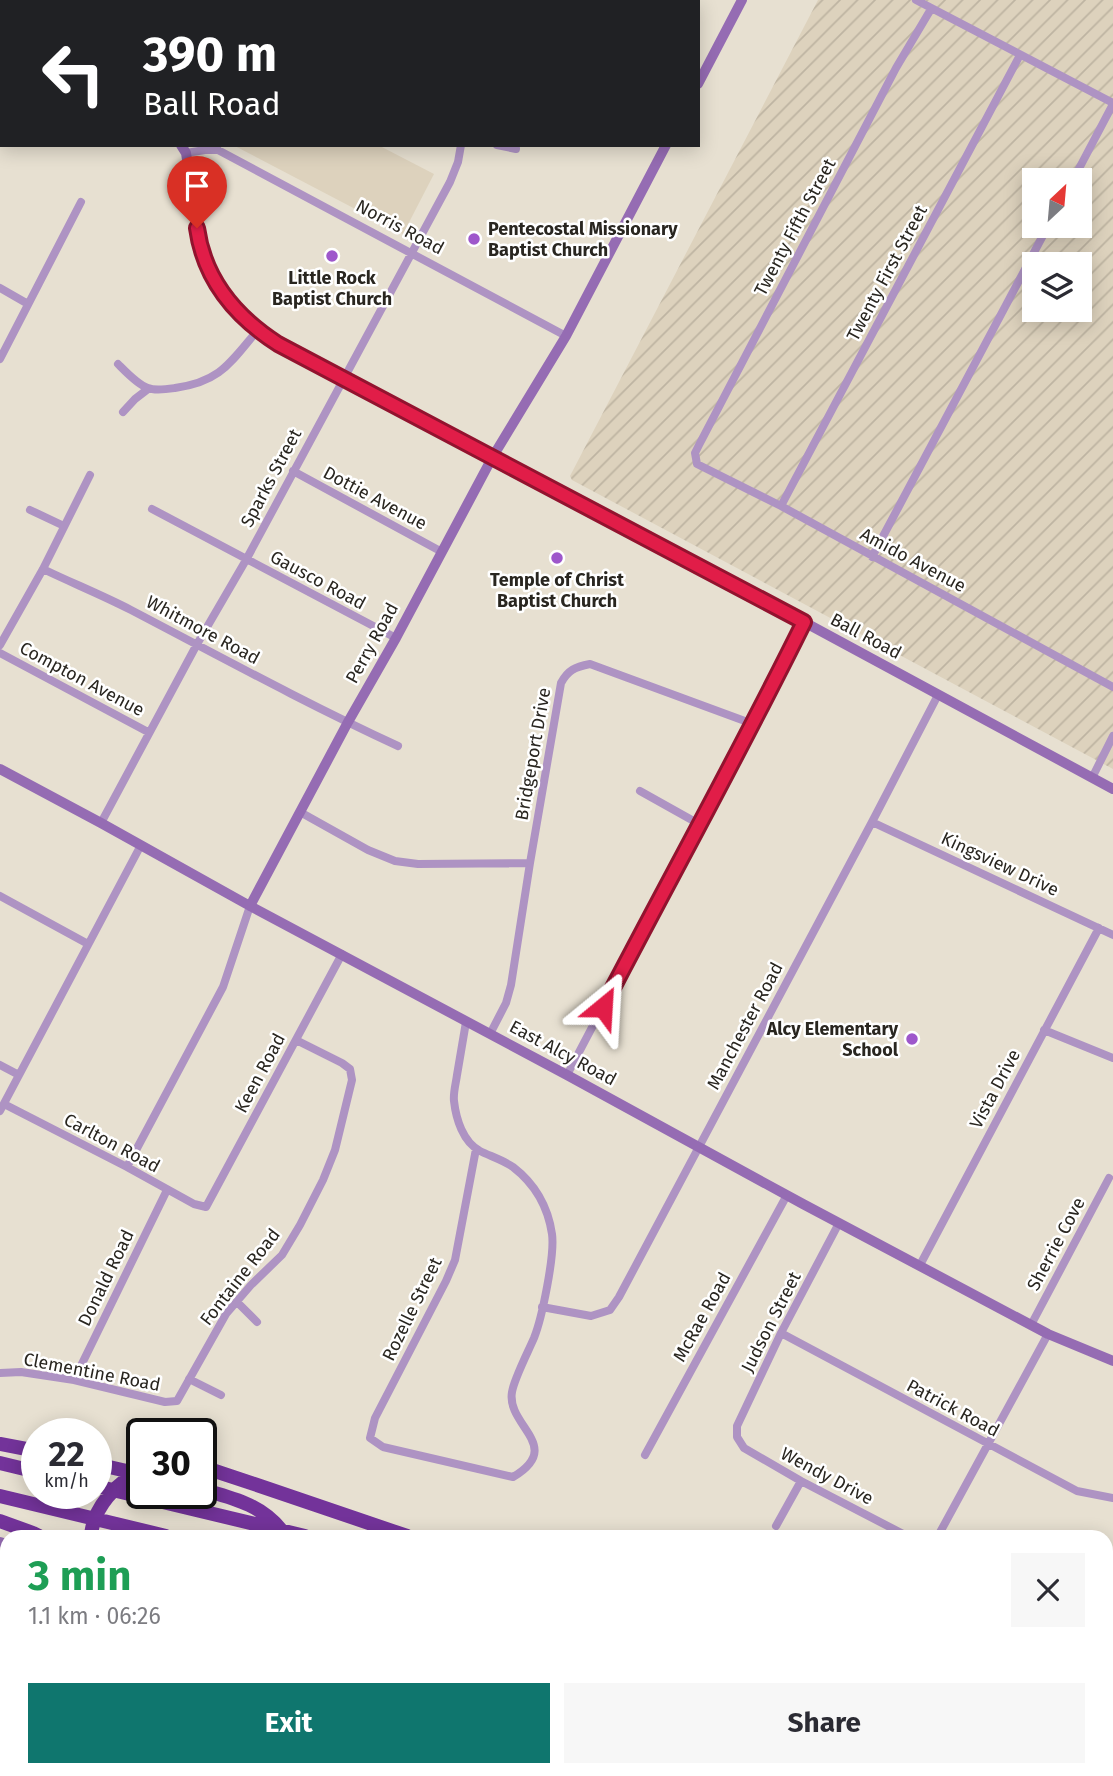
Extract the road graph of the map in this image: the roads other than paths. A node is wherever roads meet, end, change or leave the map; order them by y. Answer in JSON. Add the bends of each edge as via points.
{"nodes":[{"id":1,"x":741,"y":0,"type":"edge"},
{"id":2,"x":916,"y":0,"type":"edge"},
{"id":3,"x":931,"y":9,"type":"junction"},
{"id":4,"x":1020,"y":55,"type":"junction"},
{"id":5,"x":700,"y":80,"type":"edge"},
{"id":6,"x":1113,"y":104,"type":"edge"},
{"id":7,"x":461,"y":147,"type":"edge"},
{"id":8,"x":506,"y":147,"type":"edge"},
{"id":9,"x":665,"y":147,"type":"edge"},
{"id":10,"x":216,"y":148,"type":"edge"},
{"id":11,"x":184,"y":149,"type":"edge"},
{"id":12,"x":516,"y":149,"type":"dead end"},
{"id":13,"x":1079,"y":168,"type":"edge"},
{"id":14,"x":81,"y":202,"type":"dead end"},
{"id":15,"x":1042,"y":238,"type":"edge"},
{"id":16,"x":412,"y":252,"type":"junction"},
{"id":17,"x":0,"y":288,"type":"edge"},
{"id":18,"x":28,"y":304,"type":"junction"},
{"id":19,"x":257,"y":331,"type":"junction"},
{"id":20,"x":566,"y":336,"type":"junction"},
{"id":21,"x":0,"y":359,"type":"edge"},
{"id":22,"x":118,"y":364,"type":"dead end"},
{"id":23,"x":343,"y":379,"type":"junction"},
{"id":24,"x":148,"y":388,"type":"junction"},
{"id":25,"x":123,"y":412,"type":"dead end"},
{"id":26,"x":492,"y":458,"type":"junction"},
{"id":27,"x":697,"y":464,"type":"joint"},
{"id":28,"x":293,"y":471,"type":"junction"},
{"id":29,"x":90,"y":475,"type":"dead end"},
{"id":30,"x":781,"y":506,"type":"junction"},
{"id":31,"x":152,"y":509,"type":"dead end"},
{"id":32,"x":30,"y":510,"type":"dead end"},
{"id":33,"x":64,"y":526,"type":"junction"},
{"id":34,"x":442,"y":552,"type":"junction"},
{"id":35,"x":872,"y":557,"type":"junction"},
{"id":36,"x":246,"y":560,"type":"junction"},
{"id":37,"x":43,"y":569,"type":"junction"},
{"id":38,"x":804,"y":622,"type":"junction"},
{"id":39,"x":396,"y":638,"type":"junction"},
{"id":40,"x":0,"y":645,"type":"edge"},
{"id":41,"x":196,"y":646,"type":"junction"},
{"id":42,"x":0,"y":653,"type":"edge"},
{"id":43,"x":1113,"y":687,"type":"edge"},
{"id":44,"x":938,"y":695,"type":"junction"},
{"id":45,"x":348,"y":723,"type":"junction"},
{"id":46,"x":753,"y":724,"type":"junction"},
{"id":47,"x":149,"y":732,"type":"junction"},
{"id":48,"x":1113,"y":736,"type":"edge"},
{"id":49,"x":398,"y":746,"type":"dead end"},
{"id":50,"x":0,"y":769,"type":"edge"},
{"id":51,"x":1092,"y":778,"type":"junction"},
{"id":52,"x":1113,"y":789,"type":"edge"},
{"id":53,"x":639,"y":792,"type":"dead end"},
{"id":54,"x":300,"y":812,"type":"junction"},
{"id":55,"x":873,"y":822,"type":"junction"},
{"id":56,"x":101,"y":823,"type":"junction"},
{"id":57,"x":699,"y":824,"type":"junction"},
{"id":58,"x":141,"y":845,"type":"junction"},
{"id":59,"x":530,"y":863,"type":"junction"},
{"id":60,"x":0,"y":896,"type":"edge"},
{"id":61,"x":250,"y":906,"type":"junction"},
{"id":62,"x":1099,"y":928,"type":"junction"},
{"id":63,"x":1113,"y":935,"type":"edge"},
{"id":64,"x":88,"y":943,"type":"junction"},
{"id":65,"x":342,"y":954,"type":"junction"},
{"id":66,"x":466,"y":1022,"type":"junction"},
{"id":67,"x":1044,"y":1030,"type":"junction"},
{"id":68,"x":489,"y":1034,"type":"junction"},
{"id":69,"x":296,"y":1040,"type":"junction"},
{"id":70,"x":1113,"y":1058,"type":"edge"},
{"id":71,"x":0,"y":1065,"type":"edge"},
{"id":72,"x":19,"y":1075,"type":"junction"},
{"id":73,"x":568,"y":1075,"type":"junction"},
{"id":74,"x":2,"y":1108,"type":"edge"},
{"id":75,"x":698,"y":1147,"type":"junction"},
{"id":76,"x":476,"y":1149,"type":"junction"},
{"id":77,"x":127,"y":1167,"type":"junction"},
{"id":78,"x":1109,"y":1178,"type":"dead end"},
{"id":79,"x":167,"y":1190,"type":"junction"},
{"id":80,"x":787,"y":1195,"type":"junction"},
{"id":81,"x":206,"y":1207,"type":"joint"},
{"id":82,"x":839,"y":1223,"type":"junction"},
{"id":83,"x":920,"y":1265,"type":"junction"},
{"id":84,"x":237,"y":1302,"type":"junction"},
{"id":85,"x":542,"y":1307,"type":"junction"},
{"id":86,"x":257,"y":1322,"type":"dead end"},
{"id":87,"x":1031,"y":1325,"type":"junction"},
{"id":88,"x":782,"y":1333,"type":"junction"},
{"id":89,"x":1048,"y":1334,"type":"junction"},
{"id":90,"x":1113,"y":1361,"type":"edge"},
{"id":91,"x":0,"y":1373,"type":"edge"},
{"id":92,"x":189,"y":1379,"type":"junction"},
{"id":93,"x":74,"y":1380,"type":"junction"},
{"id":94,"x":221,"y":1395,"type":"dead end"},
{"id":95,"x":177,"y":1401,"type":"joint"},
{"id":96,"x":737,"y":1437,"type":"joint"},
{"id":97,"x":0,"y":1444,"type":"edge"},
{"id":98,"x":988,"y":1445,"type":"junction"},
{"id":99,"x":21,"y":1448,"type":"edge"},
{"id":100,"x":645,"y":1455,"type":"dead end"},
{"id":101,"x":0,"y":1463,"type":"edge"},
{"id":102,"x":21,"y":1468,"type":"edge"},
{"id":103,"x":217,"y":1472,"type":"edge"},
{"id":104,"x":126,"y":1479,"type":"edge"},
{"id":105,"x":801,"y":1481,"type":"junction"},
{"id":106,"x":112,"y":1490,"type":"edge"},
{"id":107,"x":217,"y":1493,"type":"edge"},
{"id":108,"x":0,"y":1496,"type":"edge"},
{"id":109,"x":1113,"y":1498,"type":"edge"},
{"id":110,"x":0,"y":1521,"type":"edge"},
{"id":111,"x":776,"y":1526,"type":"dead end"},
{"id":112,"x":23,"y":1530,"type":"edge"},
{"id":113,"x":92,"y":1530,"type":"edge"},
{"id":114,"x":141,"y":1530,"type":"edge"},
{"id":115,"x":280,"y":1530,"type":"edge"},
{"id":116,"x":281,"y":1530,"type":"edge"},
{"id":117,"x":389,"y":1530,"type":"edge"},
{"id":118,"x":895,"y":1530,"type":"edge"},
{"id":119,"x":941,"y":1530,"type":"edge"}],
"edges":[{"from":1,"to":5,"type":"street"},
{"from":2,"to":3,"type":"street"},
{"from":3,"to":4,"type":"street"},
{"from":3,"to":27,"type":"street","name":"Twenty Fifth Street","via":[[711,421],[695,453]]},
{"from":4,"to":6,"type":"street"},
{"from":4,"to":30,"type":"street","name":"Twenty First Street"},
{"from":6,"to":13,"type":"street"},
{"from":7,"to":16,"type":"street","name":"Sparks Street","via":[[450,182]]},
{"from":8,"to":12,"type":"street"},
{"from":9,"to":20,"type":"street","name":"Perry Road"},
{"from":10,"to":11,"type":"street","name":"Norris Road"},
{"from":10,"to":16,"type":"street","name":"Norris Road"},
{"from":11,"to":19,"type":"street","name":"Ball Road","via":[[199,242],[213,278]]},
{"from":14,"to":18,"type":"street"},
{"from":15,"to":35,"type":"street"},
{"from":16,"to":20,"type":"street","name":"Norris Road"},
{"from":16,"to":23,"type":"street","name":"Sparks Street"},
{"from":17,"to":18,"type":"street"},
{"from":18,"to":21,"type":"street"},
{"from":19,"to":23,"type":"street","name":"Ball Road"},
{"from":19,"to":24,"type":"street","via":[[210,379],[192,386]]},
{"from":20,"to":26,"type":"street","name":"Perry Road"},
{"from":22,"to":24,"type":"street"},
{"from":23,"to":26,"type":"street","name":"Ball Road"},
{"from":23,"to":28,"type":"street","name":"Sparks Street"},
{"from":24,"to":25,"type":"street"},
{"from":26,"to":34,"type":"street","name":"Perry Road"},
{"from":26,"to":38,"type":"street","name":"Ball Road"},
{"from":27,"to":30,"type":"street","name":"Amido Avenue"},
{"from":28,"to":34,"type":"street","name":"Dottie Avenue"},
{"from":28,"to":36,"type":"street","name":"Sparks Street"},
{"from":29,"to":33,"type":"street"},
{"from":30,"to":35,"type":"street","name":"Amido Avenue"},
{"from":31,"to":36,"type":"street","name":"Gausco Road"},
{"from":32,"to":33,"type":"street"},
{"from":33,"to":37,"type":"street"},
{"from":34,"to":39,"type":"street","name":"Perry Road"},
{"from":35,"to":43,"type":"street","name":"Amido Avenue"},
{"from":36,"to":39,"type":"street","name":"Gausco Road"},
{"from":36,"to":41,"type":"street","name":"Sparks Street"},
{"from":37,"to":40,"type":"street"},
{"from":37,"to":41,"type":"street","name":"Whitmore Road"},
{"from":38,"to":44,"type":"street","name":"Ball Road"},
{"from":38,"to":46,"type":"street"},
{"from":39,"to":45,"type":"street","name":"Perry Road"},
{"from":41,"to":45,"type":"street","name":"Whitmore Road"},
{"from":41,"to":47,"type":"street","name":"Sparks Street"},
{"from":42,"to":47,"type":"street","name":"Compton Avenue"},
{"from":44,"to":51,"type":"street","name":"Ball Road"},
{"from":44,"to":55,"type":"street","name":"Manchester Road"},
{"from":45,"to":49,"type":"street","name":"Whitmore Road"},
{"from":45,"to":54,"type":"street","name":"Perry Road"},
{"from":46,"to":57,"type":"street"},
{"from":46,"to":59,"type":"street","name":"Bridgeport Drive","via":[[590,664],[578,666],[561,683]]},
{"from":47,"to":56,"type":"street","name":"Sparks Street"},
{"from":48,"to":51,"type":"street"},
{"from":50,"to":56,"type":"street","name":"East Alcy Road"},
{"from":51,"to":52,"type":"street","name":"Ball Road"},
{"from":53,"to":57,"type":"street"},
{"from":54,"to":59,"type":"street","via":[[395,861]]},
{"from":54,"to":61,"type":"street","name":"Perry Road"},
{"from":55,"to":62,"type":"street","name":"Kingsview Drive"},
{"from":55,"to":75,"type":"street","name":"Manchester Road"},
{"from":56,"to":58,"type":"street","name":"East Alcy Road"},
{"from":57,"to":73,"type":"street"},
{"from":58,"to":61,"type":"street","name":"East Alcy Road"},
{"from":58,"to":64,"type":"street"},
{"from":59,"to":68,"type":"street","name":"Bridgeport Drive","via":[[512,985]]},
{"from":60,"to":64,"type":"street"},
{"from":61,"to":65,"type":"street","name":"East Alcy Road"},
{"from":61,"to":77,"type":"street","name":"Perry Road","via":[[223,987]]},
{"from":62,"to":63,"type":"street","name":"Kingsview Drive"},
{"from":62,"to":67,"type":"street","name":"Vista Drive"},
{"from":64,"to":72,"type":"street"},
{"from":65,"to":66,"type":"street","name":"East Alcy Road"},
{"from":65,"to":69,"type":"street","name":"Keen Road"},
{"from":66,"to":68,"type":"street","name":"East Alcy Road"},
{"from":66,"to":76,"type":"street","via":[[453,1098],[465,1137]]},
{"from":67,"to":70,"type":"street"},
{"from":67,"to":83,"type":"street","name":"Vista Drive"},
{"from":68,"to":73,"type":"street","name":"East Alcy Road"},
{"from":69,"to":81,"type":"street","name":"Keen Road"},
{"from":69,"to":84,"type":"street","name":"Fontaine Road","via":[[342,1063],[350,1069],[352,1080],[335,1150],[300,1226],[282,1255]]},
{"from":71,"to":72,"type":"street"},
{"from":72,"to":74,"type":"street"},
{"from":73,"to":75,"type":"street","name":"East Alcy Road"},
{"from":74,"to":77,"type":"street","name":"Carlton Road"},
{"from":75,"to":80,"type":"street","name":"East Alcy Road"},
{"from":75,"to":85,"type":"street","name":"Manchester Road","via":[[610,1310],[591,1316]]},
{"from":76,"to":85,"type":"street","via":[[511,1166],[533,1186],[546,1208],[552,1254]]},
{"from":76,"to":85,"type":"street","name":"Rozelle Street","via":[[455,1260],[375,1419],[370,1438],[383,1447],[513,1477],[526,1469],[535,1456],[533,1440],[512,1406],[512,1391]]},
{"from":77,"to":79,"type":"street","name":"Carlton Road"},
{"from":78,"to":87,"type":"street","name":"Sherrie Cove"},
{"from":79,"to":81,"type":"street","name":"Carlton Road"},
{"from":79,"to":93,"type":"street","name":"Donald Road"},
{"from":80,"to":82,"type":"street","name":"East Alcy Road"},
{"from":80,"to":100,"type":"street","name":"McRae Road"},
{"from":82,"to":83,"type":"street","name":"East Alcy Road"},
{"from":82,"to":88,"type":"street","name":"Judson Street"},
{"from":83,"to":87,"type":"street","name":"East Alcy Road"},
{"from":84,"to":86,"type":"street"},
{"from":84,"to":92,"type":"street","name":"Fontaine Road"},
{"from":87,"to":89,"type":"street","name":"East Alcy Road"},
{"from":88,"to":96,"type":"street","name":"Judson Street","via":[[737,1426]]},
{"from":88,"to":98,"type":"street","name":"Patrick Road"},
{"from":89,"to":90,"type":"street","name":"East Alcy Road"},
{"from":89,"to":98,"type":"street"},
{"from":91,"to":93,"type":"street","name":"Clementine Road"},
{"from":92,"to":94,"type":"street"},
{"from":92,"to":95,"type":"street","name":"Fontaine Road"},
{"from":93,"to":95,"type":"street","name":"Clementine Road"},
{"from":96,"to":105,"type":"street","name":"Wendy Drive","via":[[744,1448]]},
{"from":97,"to":99,"type":"highway"},
{"from":98,"to":109,"type":"street","name":"Patrick Road","via":[[1077,1491]]},
{"from":98,"to":119,"type":"street"},
{"from":101,"to":102,"type":"highway"},
{"from":103,"to":117,"type":"highway"},
{"from":104,"to":113,"type":"highway","via":[[112,1491]]},
{"from":105,"to":111,"type":"street"},
{"from":105,"to":118,"type":"street","name":"Wendy Drive"},
{"from":106,"to":115,"type":"highway"},
{"from":107,"to":116,"type":"highway","via":[[253,1506]]},
{"from":108,"to":114,"type":"highway"},
{"from":110,"to":112,"type":"highway"}]}
